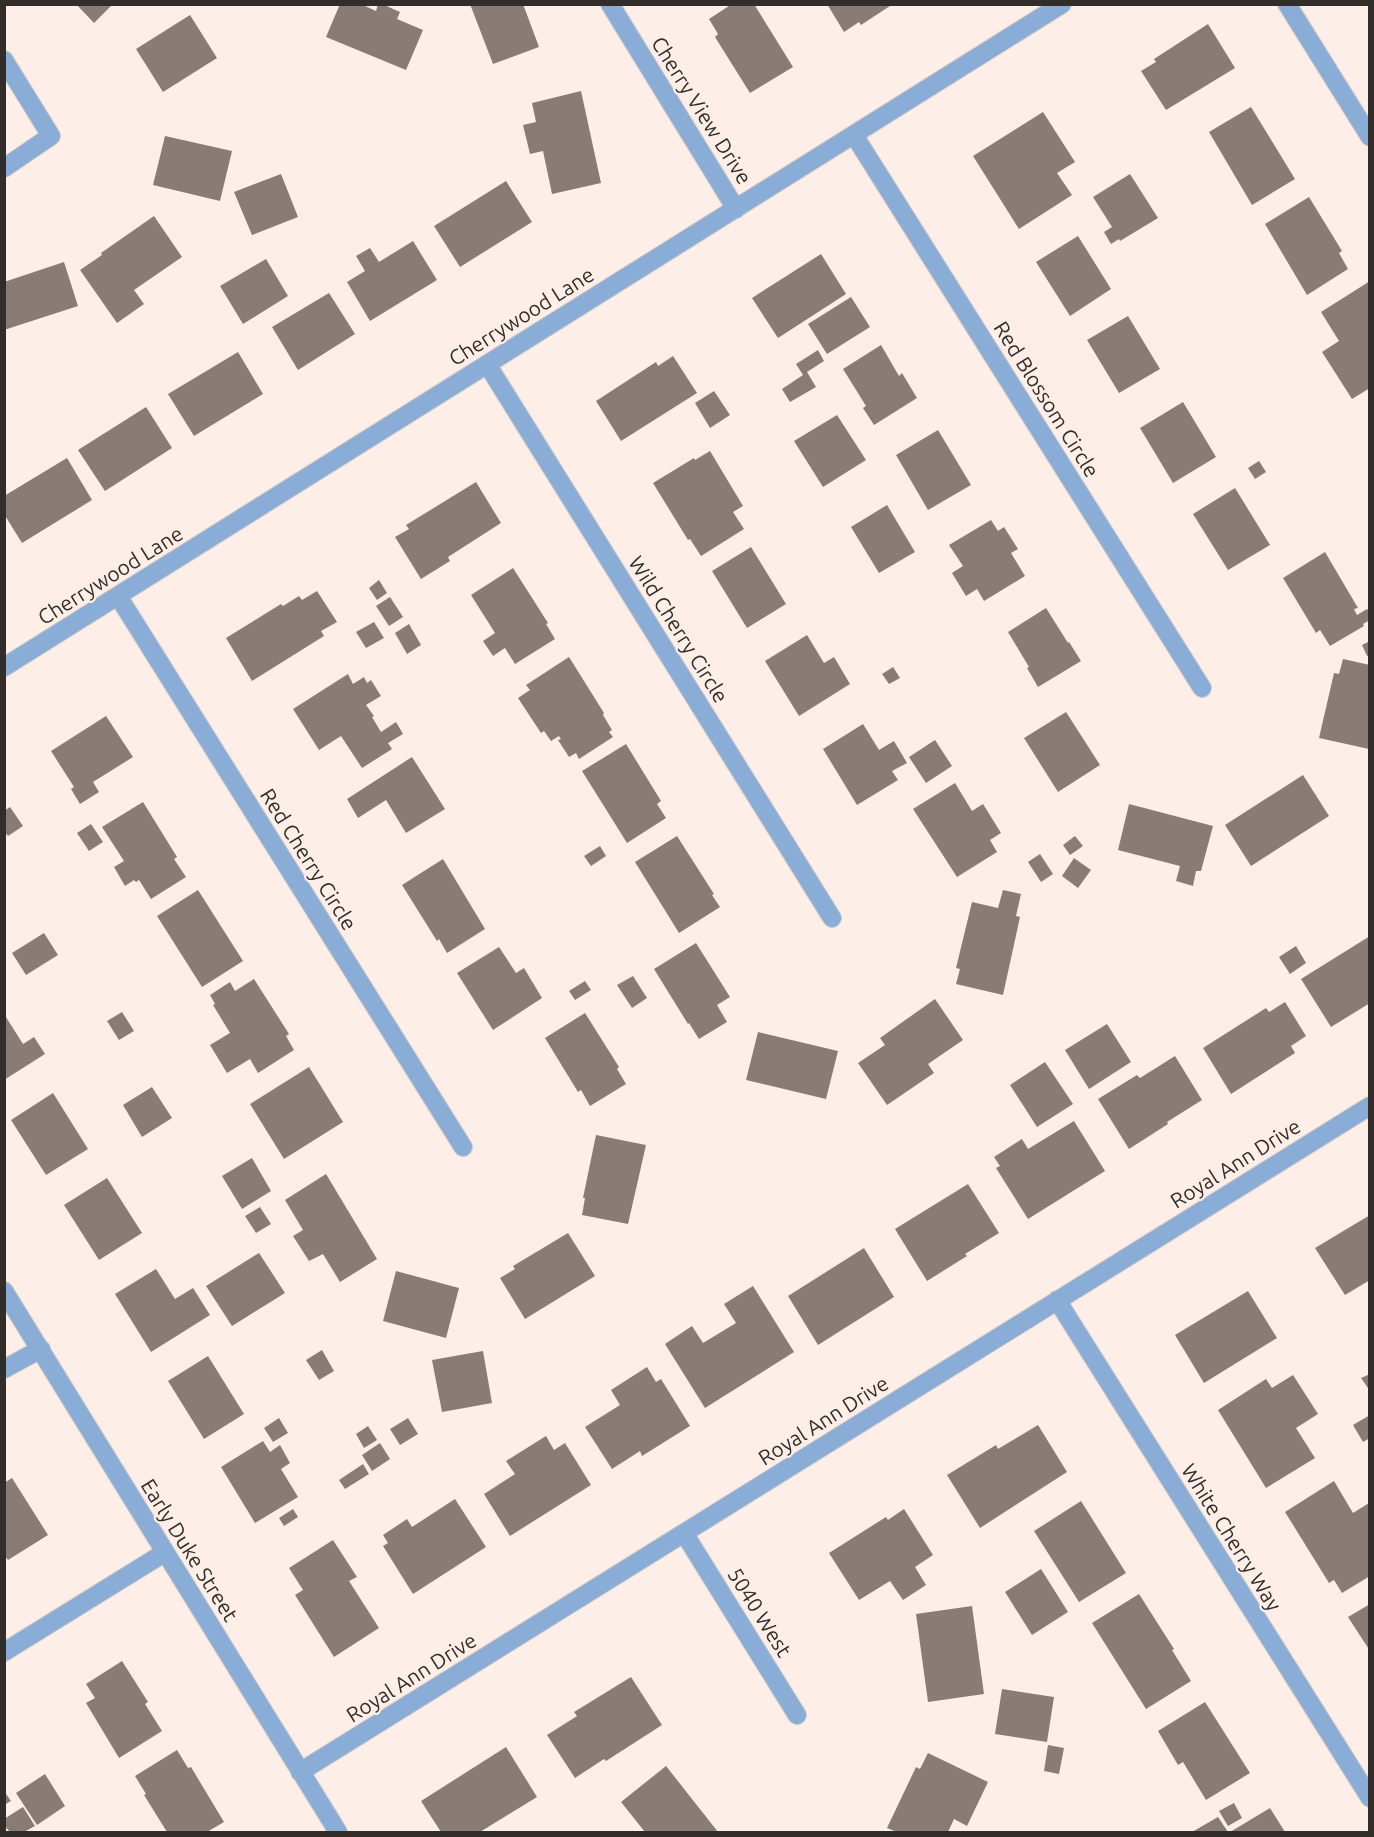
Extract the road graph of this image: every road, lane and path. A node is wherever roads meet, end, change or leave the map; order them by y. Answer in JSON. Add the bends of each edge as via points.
{"nodes":[{"id":1,"x":610,"y":4,"type":"edge"},
{"id":2,"x":1062,"y":4,"type":"edge"},
{"id":3,"x":1287,"y":4,"type":"edge"},
{"id":4,"x":4,"y":60,"type":"edge"},
{"id":5,"x":855,"y":135,"type":"junction"},
{"id":6,"x":1370,"y":137,"type":"edge"},
{"id":7,"x":4,"y":168,"type":"edge"},
{"id":8,"x":736,"y":209,"type":"junction"},
{"id":9,"x":488,"y":364,"type":"junction"},
{"id":10,"x":118,"y":596,"type":"junction"},
{"id":11,"x":4,"y":667,"type":"edge"},
{"id":12,"x":1202,"y":688,"type":"dead end"},
{"id":13,"x":832,"y":918,"type":"dead end"},
{"id":14,"x":1370,"y":1106,"type":"edge"},
{"id":15,"x":463,"y":1147,"type":"dead end"},
{"id":16,"x":4,"y":1291,"type":"edge"},
{"id":17,"x":1057,"y":1300,"type":"junction"},
{"id":18,"x":41,"y":1349,"type":"junction"},
{"id":19,"x":4,"y":1369,"type":"edge"},
{"id":20,"x":684,"y":1533,"type":"junction"},
{"id":21,"x":164,"y":1553,"type":"junction"},
{"id":22,"x":4,"y":1652,"type":"edge"},
{"id":23,"x":797,"y":1715,"type":"dead end"},
{"id":24,"x":300,"y":1772,"type":"junction"},
{"id":25,"x":1370,"y":1798,"type":"edge"},
{"id":26,"x":338,"y":1833,"type":"edge"}],
"edges":[{"from":1,"to":8,"type":"street","name":"Cherry View Drive"},
{"from":2,"to":5,"type":"street","name":"Cherrywood Lane"},
{"from":3,"to":6,"type":"street"},
{"from":4,"to":7,"type":"street","via":[[51,136]]},
{"from":5,"to":8,"type":"street","name":"Cherrywood Lane"},
{"from":5,"to":12,"type":"street","name":"Red Blossom Circle"},
{"from":8,"to":9,"type":"street","name":"Cherrywood Lane"},
{"from":9,"to":10,"type":"street","name":"Cherrywood Lane"},
{"from":9,"to":13,"type":"street","name":"Wild Cherry Circle"},
{"from":10,"to":11,"type":"street","name":"Cherrywood Lane"},
{"from":10,"to":15,"type":"street","name":"Red Cherry Circle"},
{"from":14,"to":17,"type":"street","name":"Royal Ann Drive"},
{"from":16,"to":18,"type":"street","name":"Early Duke Street"},
{"from":17,"to":20,"type":"street","name":"Royal Ann Drive"},
{"from":17,"to":25,"type":"street","name":"White Cherry Way"},
{"from":18,"to":19,"type":"street"},
{"from":18,"to":21,"type":"street","name":"Early Duke Street"},
{"from":20,"to":23,"type":"street","name":"5040 West"},
{"from":20,"to":24,"type":"street","name":"Royal Ann Drive"},
{"from":21,"to":22,"type":"street"},
{"from":21,"to":24,"type":"street","name":"Early Duke Street"},
{"from":24,"to":26,"type":"street","name":"Early Duke Street"}]}
